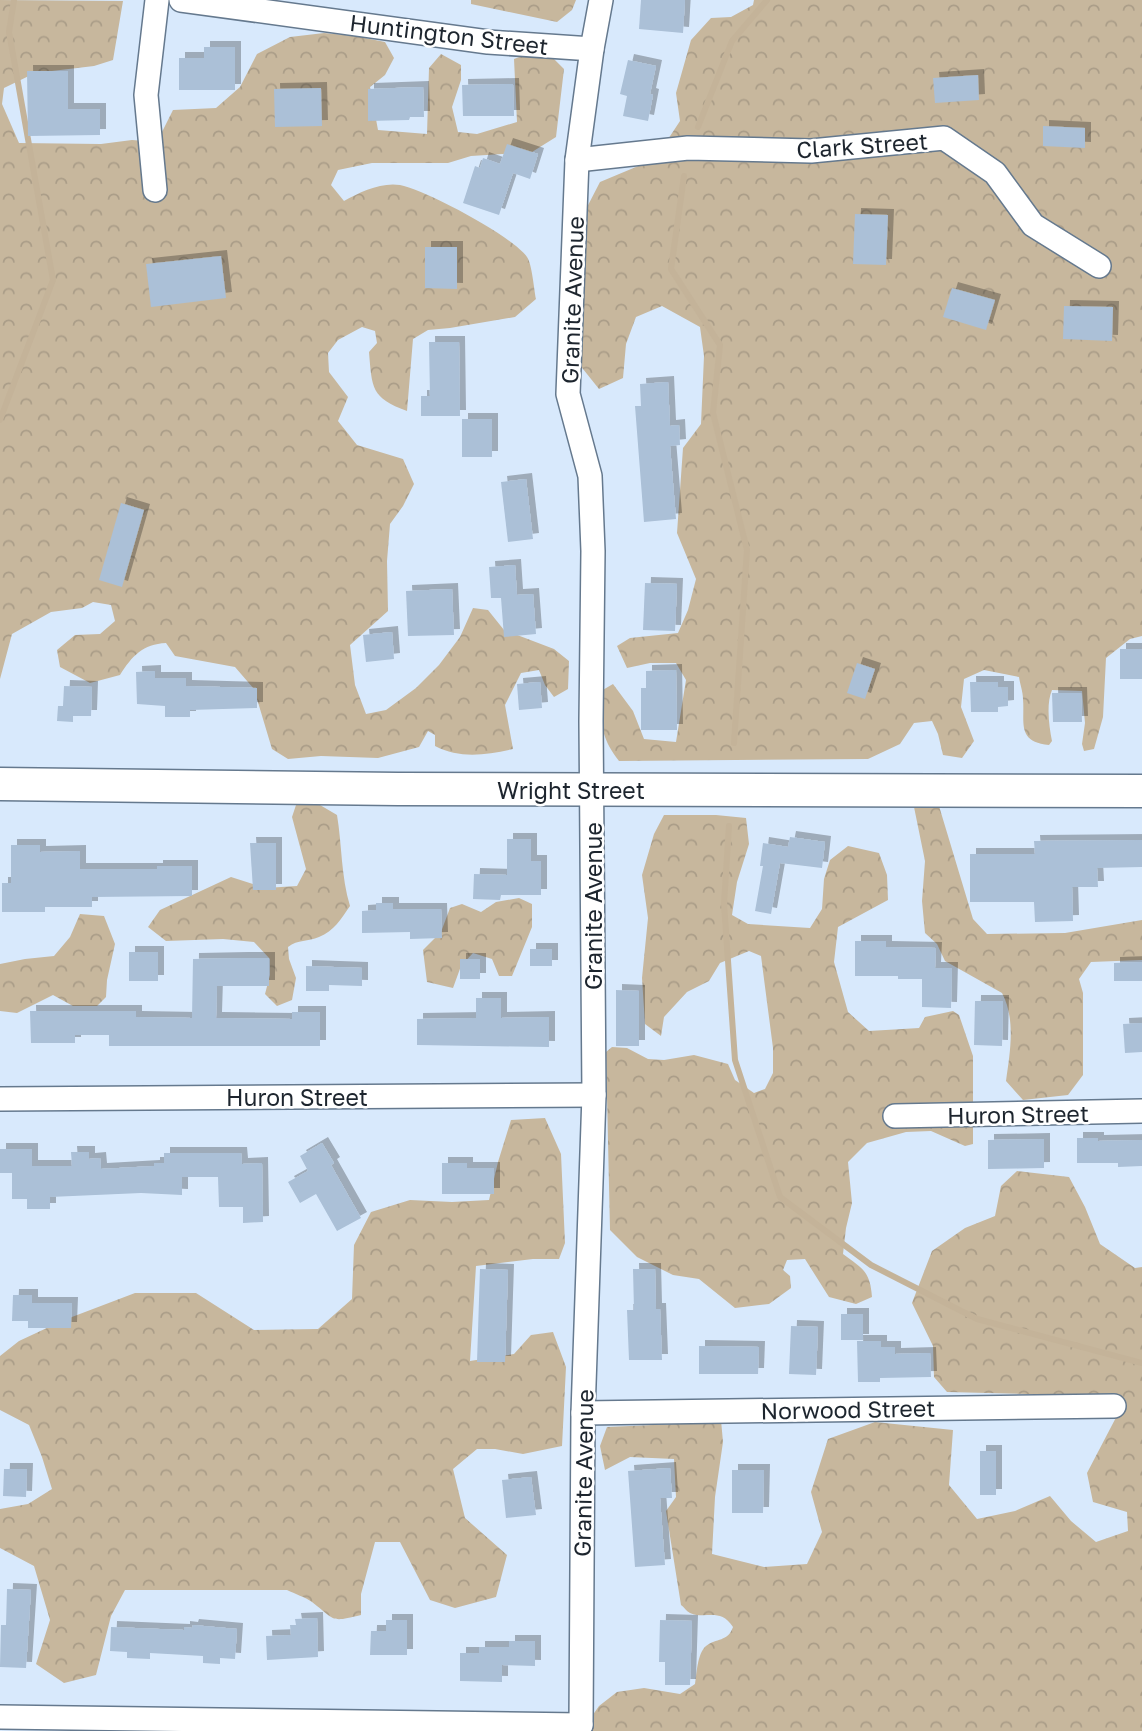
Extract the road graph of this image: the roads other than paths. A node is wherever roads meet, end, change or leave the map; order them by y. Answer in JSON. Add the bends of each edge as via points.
{"nodes":[{"id":1,"x":157,"y":0,"type":"edge"},
{"id":2,"x":181,"y":0,"type":"edge"},
{"id":3,"x":601,"y":0,"type":"edge"},
{"id":4,"x":592,"y":49,"type":"junction"},
{"id":5,"x":577,"y":160,"type":"junction"},
{"id":6,"x":155,"y":190,"type":"dead end"},
{"id":7,"x":1099,"y":266,"type":"dead end"},
{"id":8,"x":0,"y":784,"type":"edge"},
{"id":9,"x":593,"y":790,"type":"junction"},
{"id":10,"x":1142,"y":791,"type":"edge"},
{"id":11,"x":594,"y":1095,"type":"junction"},
{"id":12,"x":0,"y":1099,"type":"edge"},
{"id":13,"x":1142,"y":1111,"type":"edge"},
{"id":14,"x":895,"y":1116,"type":"dead end"},
{"id":15,"x":1114,"y":1406,"type":"dead end"},
{"id":16,"x":583,"y":1413,"type":"junction"},
{"id":17,"x":0,"y":1717,"type":"edge"},
{"id":18,"x":579,"y":1728,"type":"edge"}],
"edges":[{"from":1,"to":6,"type":"street","via":[[146,95]]},
{"from":2,"to":4,"type":"street","name":"Huntington Street","via":[[488,42]]},
{"from":3,"to":4,"type":"street","name":"Granite Avenue"},
{"from":4,"to":5,"type":"street","name":"Granite Avenue"},
{"from":5,"to":7,"type":"street","name":"Clark Street","via":[[688,148],[811,151],[944,138],[995,173],[1033,225]]},
{"from":5,"to":9,"type":"street","name":"Granite Avenue","via":[[568,394],[590,476]]},
{"from":8,"to":9,"type":"main road","name":"Wright Street"},
{"from":9,"to":10,"type":"main road","name":"Wright Street"},
{"from":9,"to":11,"type":"street","name":"Granite Avenue"},
{"from":11,"to":12,"type":"street","name":"Huron Street"},
{"from":11,"to":16,"type":"street","name":"Granite Avenue"},
{"from":13,"to":14,"type":"street","name":"Huron Street"},
{"from":15,"to":16,"type":"street","name":"Norwood Street"},
{"from":16,"to":18,"type":"street","name":"Granite Avenue"},
{"from":17,"to":18,"type":"street"}]}
